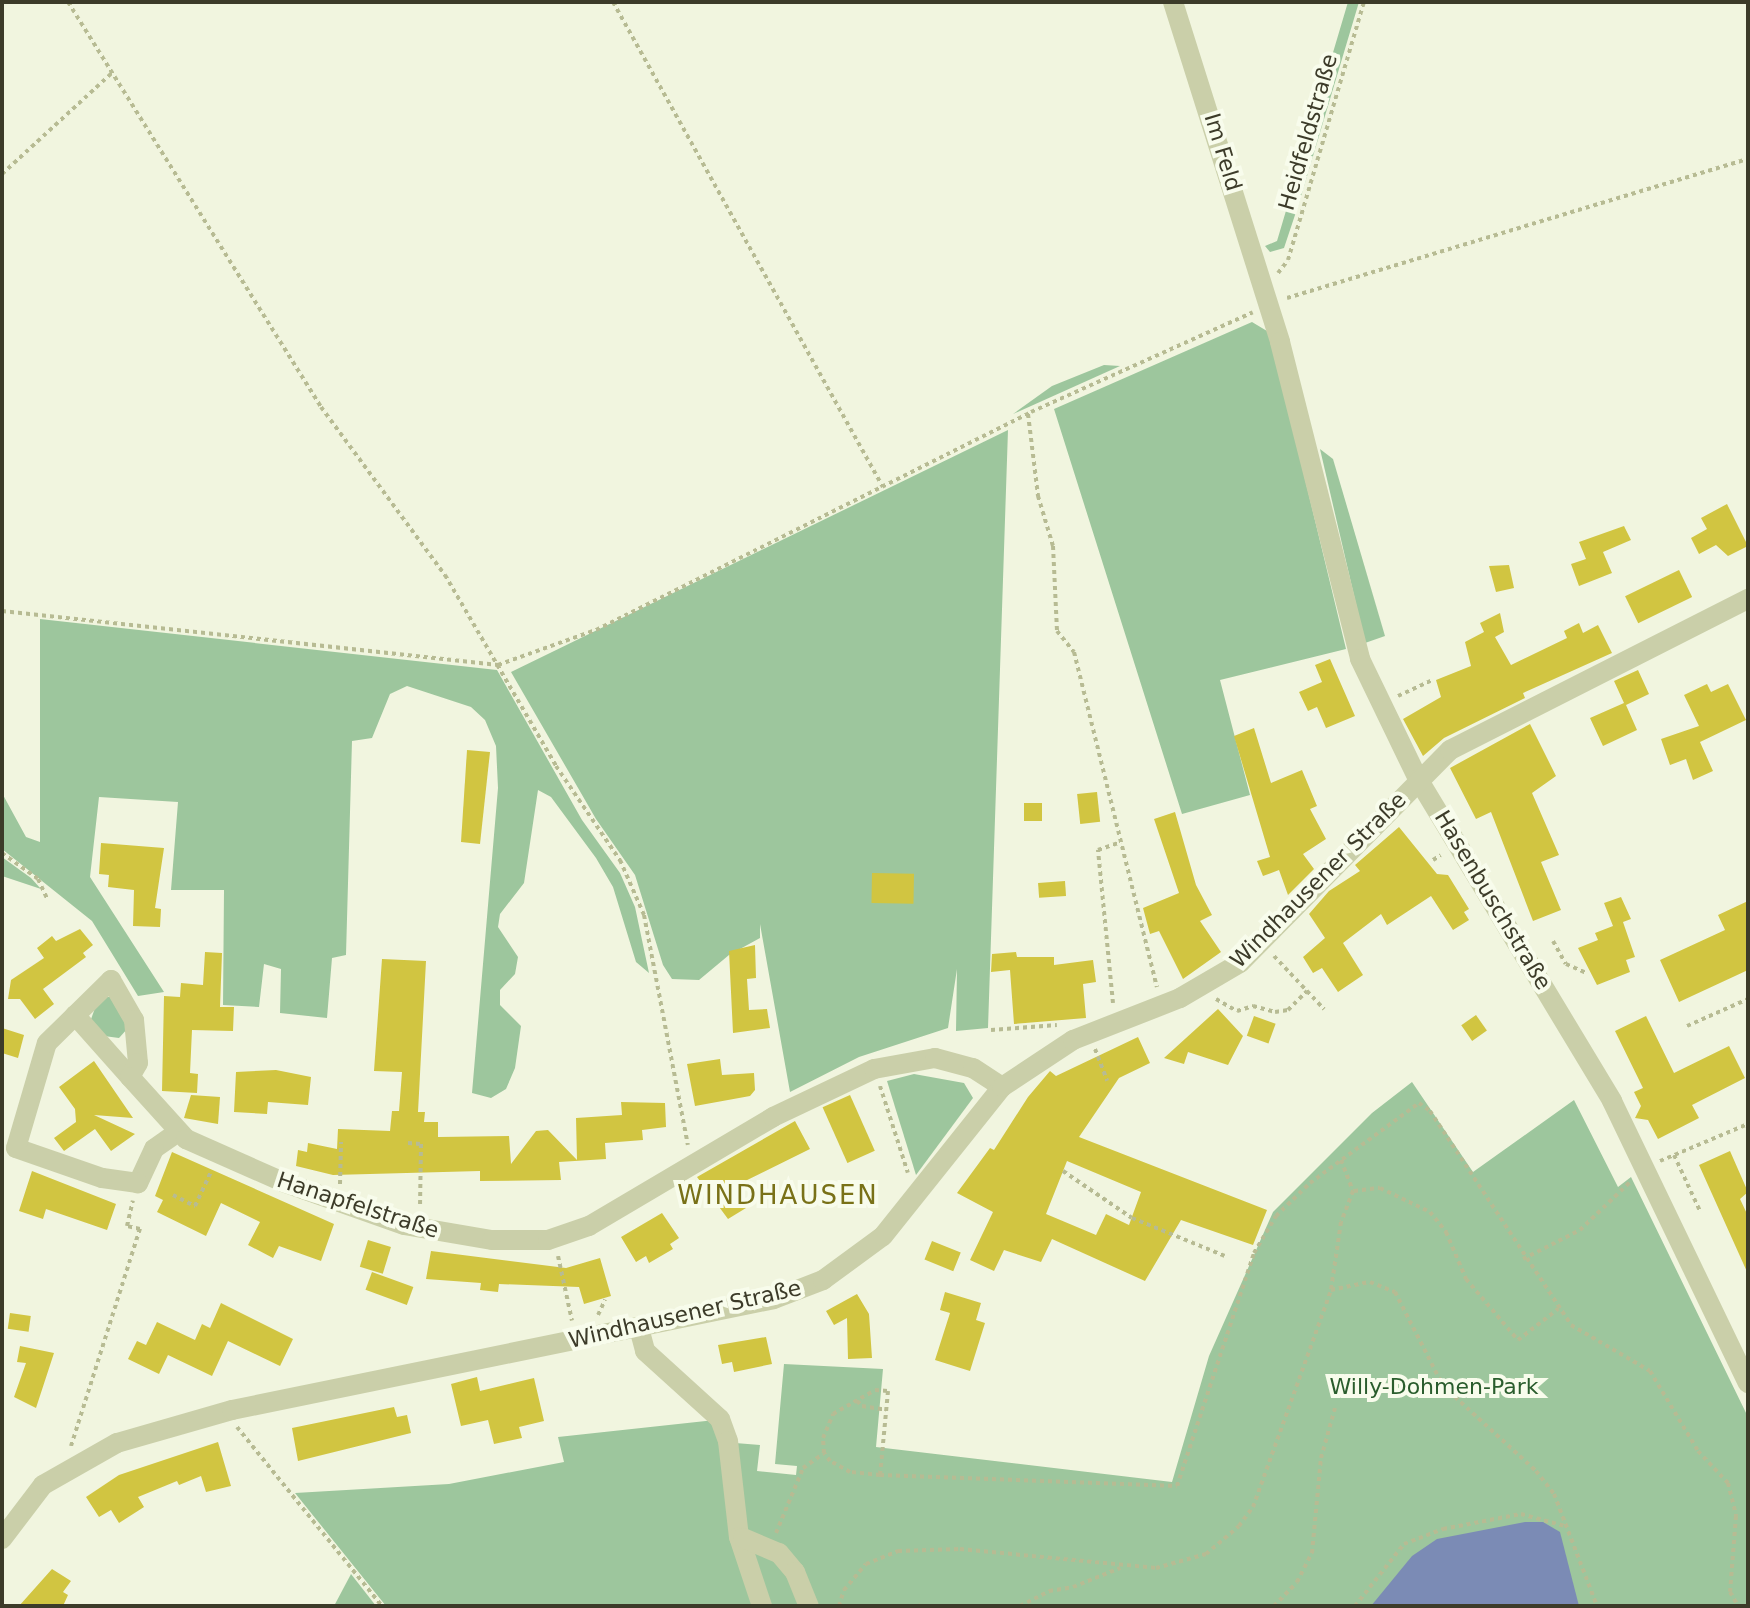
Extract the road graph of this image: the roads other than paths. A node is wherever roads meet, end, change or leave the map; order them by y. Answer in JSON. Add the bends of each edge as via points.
{"nodes":[{"id":1,"x":1173,"y":2,"type":"edge"},
{"id":2,"x":1269,"y":304,"type":"joint"},
{"id":3,"x":1748,"y":599,"type":"edge"},
{"id":4,"x":1418,"y":779,"type":"junction"},
{"id":5,"x":75,"y":1015,"type":"junction"},
{"id":6,"x":130,"y":1077,"type":"junction"},
{"id":7,"x":1002,"y":1087,"type":"junction"},
{"id":8,"x":178,"y":1132,"type":"junction"},
{"id":9,"x":639,"y":1328,"type":"junction"},
{"id":10,"x":1748,"y":1383,"type":"edge"},
{"id":11,"x":9,"y":1515,"type":"edge"},
{"id":12,"x":743,"y":1538,"type":"junction"},
{"id":13,"x":2,"y":1539,"type":"edge"},
{"id":14,"x":762,"y":1606,"type":"edge"},
{"id":15,"x":809,"y":1606,"type":"edge"}],
"edges":[{"from":1,"to":2,"type":"street","name":"Im Feld"},
{"from":2,"to":4,"type":"street","name":"Hasenbuschstraße","via":[[1360,659]]},
{"from":3,"to":4,"type":"street","name":"Windhausener Straße","via":[[1485,729],[1450,750]]},
{"from":4,"to":7,"type":"street","name":"Windhausener Straße","via":[[1262,943],[1205,986],[1089,1032]]},
{"from":4,"to":10,"type":"street","name":"Hasenbuschstraße","via":[[1500,908],[1645,1167]]},
{"from":5,"to":6,"type":"street","name":"Hanapfelstraße"},
{"from":5,"to":6,"type":"street","via":[[111,980],[134,1020],[138,1063]]},
{"from":5,"to":8,"type":"street","via":[[41,1055],[16,1148],[138,1183],[154,1149]]},
{"from":6,"to":8,"type":"street","name":"Hanapfelstraße"},
{"from":7,"to":8,"type":"street","name":"Hanapfelstraße","via":[[973,1068],[935,1058],[874,1069],[692,1163],[589,1226],[555,1238],[492,1240],[415,1228],[220,1156]]},
{"from":7,"to":9,"type":"street","name":"Windhausener Straße","via":[[869,1249],[797,1292]]},
{"from":9,"to":11,"type":"street","name":"Windhausener Straße","via":[[232,1410],[117,1443],[43,1485]]},
{"from":9,"to":12,"type":"street","via":[[645,1351],[720,1419]]},
{"from":11,"to":13,"type":"street","name":"Windhausener Straße"},
{"from":12,"to":14,"type":"street"},
{"from":12,"to":15,"type":"street","via":[[779,1553],[795,1572]]}]}
